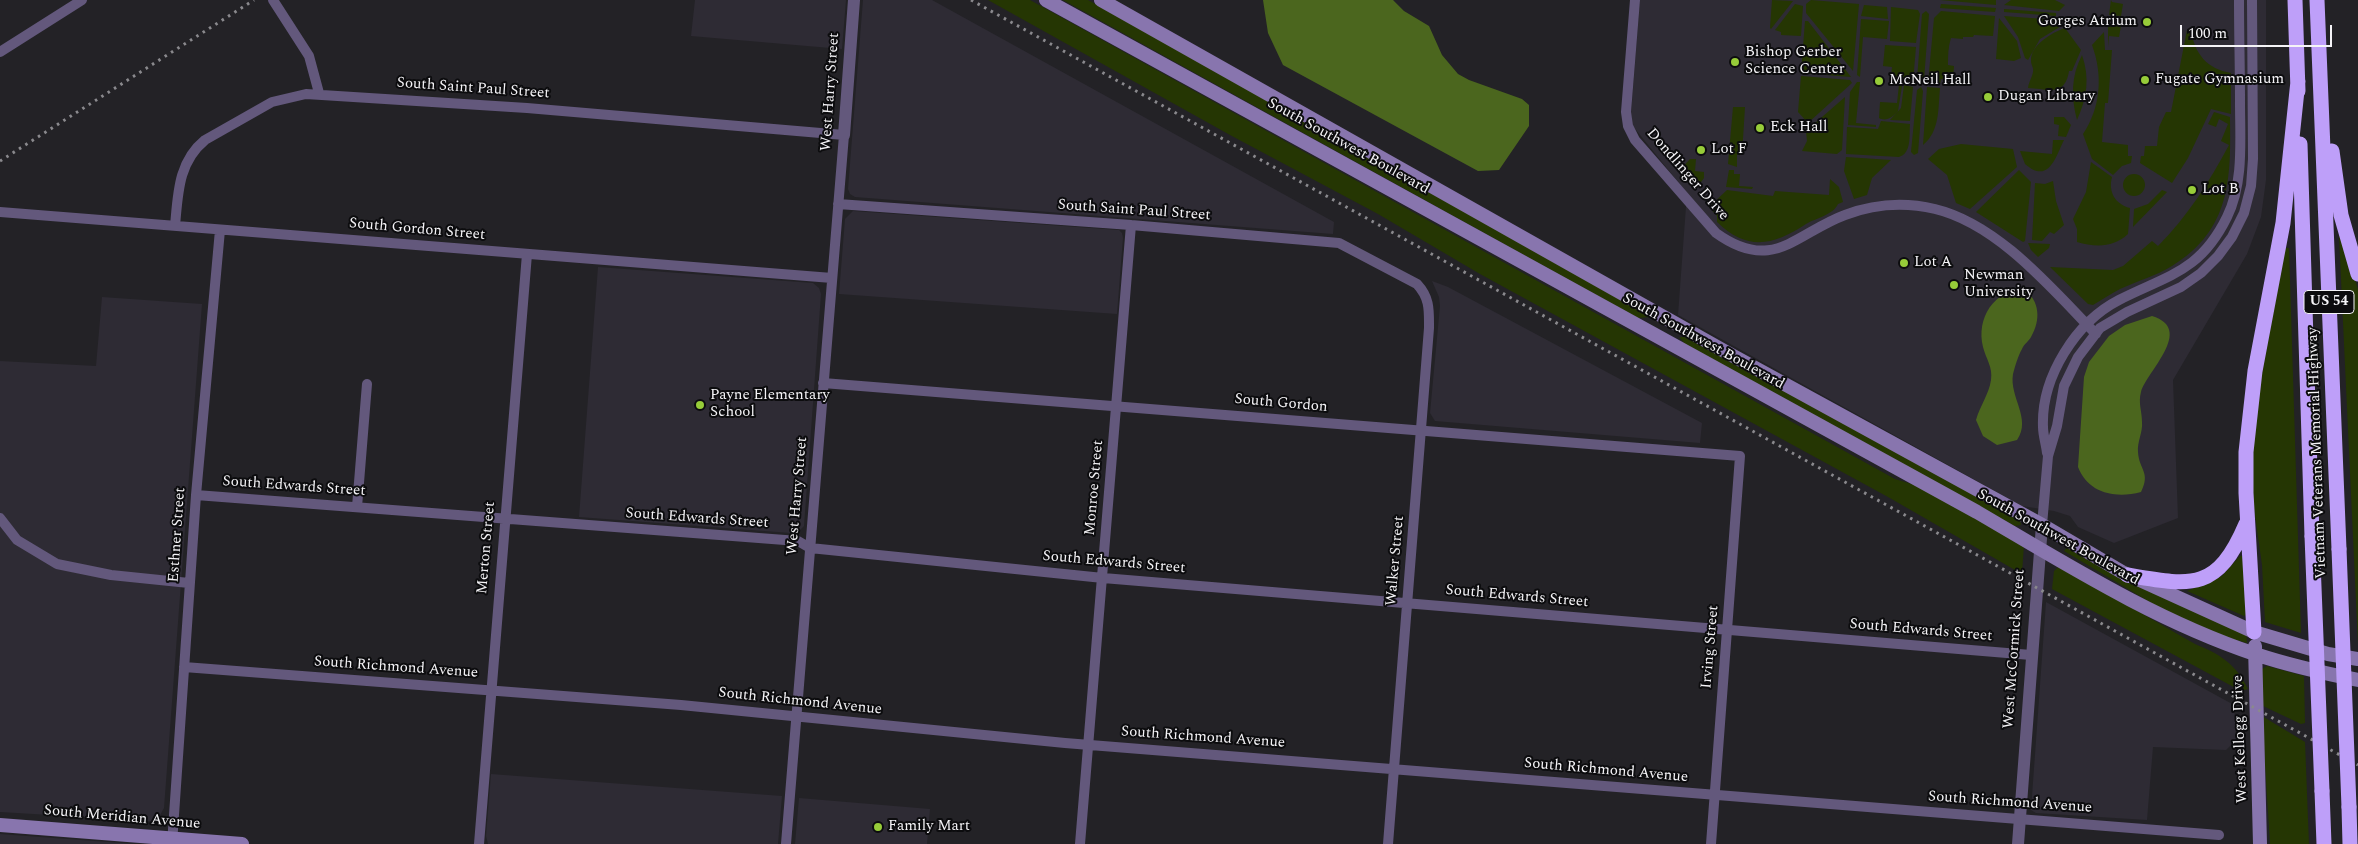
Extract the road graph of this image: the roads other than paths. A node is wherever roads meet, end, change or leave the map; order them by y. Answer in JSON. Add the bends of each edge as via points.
{"nodes":[{"id":1,"x":82,"y":0,"type":"edge"},
{"id":2,"x":273,"y":0,"type":"edge"},
{"id":3,"x":854,"y":0,"type":"edge"},
{"id":4,"x":1046,"y":0,"type":"edge"},
{"id":5,"x":1101,"y":0,"type":"edge"},
{"id":6,"x":1635,"y":0,"type":"edge"},
{"id":7,"x":2239,"y":0,"type":"edge"},
{"id":8,"x":2252,"y":0,"type":"edge"},
{"id":9,"x":2295,"y":0,"type":"edge"},
{"id":10,"x":2317,"y":0,"type":"edge"},
{"id":11,"x":0,"y":52,"type":"edge"},
{"id":12,"x":2319,"y":55,"type":"junction"},
{"id":13,"x":2298,"y":81,"type":"junction"},
{"id":14,"x":319,"y":94,"type":"junction"},
{"id":15,"x":844,"y":135,"type":"junction"},
{"id":16,"x":838,"y":204,"type":"junction"},
{"id":17,"x":0,"y":212,"type":"edge"},
{"id":18,"x":1131,"y":225,"type":"junction"},
{"id":19,"x":175,"y":226,"type":"junction"},
{"id":20,"x":220,"y":230,"type":"junction"},
{"id":21,"x":527,"y":254,"type":"junction"},
{"id":22,"x":2358,"y":274,"type":"edge"},
{"id":23,"x":832,"y":278,"type":"junction"},
{"id":24,"x":1417,"y":284,"type":"joint"},
{"id":25,"x":2086,"y":324,"type":"junction"},
{"id":26,"x":2096,"y":334,"type":"junction"},
{"id":27,"x":824,"y":383,"type":"junction"},
{"id":28,"x":367,"y":384,"type":"dead end"},
{"id":29,"x":1117,"y":406,"type":"junction"},
{"id":30,"x":1421,"y":431,"type":"junction"},
{"id":31,"x":1736,"y":456,"type":"joint"},
{"id":32,"x":2048,"y":456,"type":"junction"},
{"id":33,"x":196,"y":495,"type":"junction"},
{"id":34,"x":357,"y":507,"type":"junction"},
{"id":35,"x":0,"y":518,"type":"edge"},
{"id":36,"x":504,"y":518,"type":"junction"},
{"id":37,"x":2248,"y":520,"type":"junction"},
{"id":38,"x":2042,"y":525,"type":"junction"},
{"id":39,"x":810,"y":548,"type":"junction"},
{"id":40,"x":2039,"y":548,"type":"junction"},
{"id":41,"x":2127,"y":575,"type":"junction"},
{"id":42,"x":1102,"y":578,"type":"junction"},
{"id":43,"x":189,"y":583,"type":"junction"},
{"id":44,"x":1407,"y":603,"type":"junction"},
{"id":45,"x":1728,"y":629,"type":"junction"},
{"id":46,"x":2254,"y":632,"type":"junction"},
{"id":47,"x":2255,"y":654,"type":"junction"},
{"id":48,"x":2031,"y":655,"type":"junction"},
{"id":49,"x":2358,"y":659,"type":"edge"},
{"id":50,"x":184,"y":667,"type":"junction"},
{"id":51,"x":2358,"y":680,"type":"edge"},
{"id":52,"x":491,"y":690,"type":"junction"},
{"id":53,"x":796,"y":717,"type":"junction"},
{"id":54,"x":1088,"y":744,"type":"junction"},
{"id":55,"x":1394,"y":768,"type":"junction"},
{"id":56,"x":1715,"y":795,"type":"junction"},
{"id":57,"x":2019,"y":819,"type":"junction"},
{"id":58,"x":0,"y":825,"type":"edge"},
{"id":59,"x":2219,"y":835,"type":"dead end"},
{"id":60,"x":172,"y":842,"type":"edge"},
{"id":61,"x":242,"y":844,"type":"edge"},
{"id":62,"x":479,"y":844,"type":"edge"},
{"id":63,"x":786,"y":844,"type":"edge"},
{"id":64,"x":1080,"y":844,"type":"edge"},
{"id":65,"x":1388,"y":844,"type":"edge"},
{"id":66,"x":1711,"y":844,"type":"edge"},
{"id":67,"x":2018,"y":844,"type":"edge"},
{"id":68,"x":2260,"y":844,"type":"edge"},
{"id":69,"x":2324,"y":844,"type":"edge"},
{"id":70,"x":2350,"y":844,"type":"edge"}],
"edges":[{"from":1,"to":11,"type":"street"},
{"from":2,"to":14,"type":"street","via":[[309,56]]},
{"from":3,"to":15,"type":"street","name":"West Harry Street"},
{"from":4,"to":40,"type":"main road","name":"South Southwest Boulevard"},
{"from":5,"to":38,"type":"main road","name":"South Southwest Boulevard","via":[[1726,352]]},
{"from":6,"to":25,"type":"street","name":"Dondlinger Drive","via":[[1626,112],[1628,126],[1635,140],[1716,233],[1728,242],[1743,247],[1777,249],[1791,245],[1830,221],[1863,209],[1902,204],[1937,210],[1962,219],[1998,240]]},
{"from":7,"to":25,"type":"street","name":"West McCormick Street","via":[[2240,157],[2234,198],[2227,217],[2205,250],[2189,266],[2168,279],[2117,301]]},
{"from":8,"to":26,"type":"street","name":"West McCormick Street","via":[[2253,159],[2244,213],[2232,237],[2201,273],[2181,287],[2127,312],[2100,328]]},
{"from":9,"to":13,"type":"highway","name":"Vietnam Veterans Memorial Highway","number":"US 54"},
{"from":10,"to":12,"type":"highway","name":"Vietnam Veterans Memorial Highway","number":"US 54"},
{"from":12,"to":22,"type":"highway","via":[[2341,215]]},
{"from":12,"to":70,"type":"highway","name":"Vietnam Veterans Memorial Highway","number":"US 54","bridge":true},
{"from":13,"to":37,"type":"highway","via":[[2283,223],[2250,406],[2246,452]]},
{"from":13,"to":69,"type":"highway","name":"Vietnam Veterans Memorial Highway","number":"US 54","bridge":true},
{"from":14,"to":15,"type":"street","name":"South Saint Paul Street"},
{"from":14,"to":19,"type":"street","name":"South Saint Paul Street","via":[[298,95],[272,102],[195,148],[180,178]]},
{"from":15,"to":16,"type":"street","name":"West Harry Street"},
{"from":16,"to":18,"type":"street","name":"South Saint Paul Street"},
{"from":16,"to":23,"type":"street","name":"West Harry Street"},
{"from":17,"to":19,"type":"street","name":"South Gordon Street"},
{"from":18,"to":24,"type":"street","name":"South Saint Paul Street","via":[[1339,243]]},
{"from":18,"to":29,"type":"street","name":"Monroe Street"},
{"from":19,"to":20,"type":"street","name":"South Gordon Street"},
{"from":20,"to":21,"type":"street","name":"South Gordon Street"},
{"from":20,"to":33,"type":"street","name":"Esthner Street"},
{"from":21,"to":23,"type":"street","name":"South Gordon Street"},
{"from":21,"to":36,"type":"street","name":"Merton Street"},
{"from":23,"to":27,"type":"street","name":"West Harry Street"},
{"from":24,"to":30,"type":"street","name":"Walker Street","via":[[1429,303]]},
{"from":25,"to":26,"type":"street","name":"Dondlinger Drive"},
{"from":25,"to":32,"type":"street","name":"West McCormick Street","via":[[2071,341],[2051,383],[2043,426]]},
{"from":26,"to":32,"type":"street","name":"West McCormick Street","via":[[2078,357],[2064,386]]},
{"from":27,"to":29,"type":"street","name":"South Gordon"},
{"from":27,"to":39,"type":"street","name":"West Harry Street"},
{"from":28,"to":34,"type":"street"},
{"from":29,"to":30,"type":"street","name":"South Gordon"},
{"from":29,"to":42,"type":"street","name":"Monroe Street"},
{"from":30,"to":31,"type":"street","name":"South Gordon"},
{"from":30,"to":44,"type":"street","name":"Walker Street"},
{"from":31,"to":45,"type":"street","name":"Irving Street","via":[[1740,456]]},
{"from":32,"to":38,"type":"street","name":"West McCormick Street"},
{"from":33,"to":34,"type":"street","name":"South Edwards Street"},
{"from":33,"to":43,"type":"street","name":"Esthner Street"},
{"from":34,"to":36,"type":"street","name":"South Edwards Street"},
{"from":35,"to":43,"type":"street","via":[[16,540],[57,564],[111,575]]},
{"from":36,"to":39,"type":"street","name":"South Edwards Street","via":[[798,541]]},
{"from":36,"to":52,"type":"street","name":"Merton Street"},
{"from":37,"to":41,"type":"highway","via":[[2224,564],[2201,579],[2177,582]]},
{"from":37,"to":46,"type":"highway"},
{"from":38,"to":40,"type":"street","name":"West McCormick Street"},
{"from":38,"to":41,"type":"main road","name":"South Southwest Boulevard"},
{"from":39,"to":42,"type":"street","name":"South Edwards Street"},
{"from":39,"to":53,"type":"street","name":"West Harry Street"},
{"from":40,"to":47,"type":"main road","name":"South Southwest Boulevard","via":[[2156,611]]},
{"from":40,"to":48,"type":"street","name":"West McCormick Street"},
{"from":41,"to":46,"type":"main road","name":"South Southwest Boulevard"},
{"from":42,"to":44,"type":"street","name":"South Edwards Street"},
{"from":42,"to":54,"type":"street","name":"Monroe Street"},
{"from":43,"to":50,"type":"street","name":"Esthner Street"},
{"from":44,"to":45,"type":"street","name":"South Edwards Street"},
{"from":44,"to":55,"type":"street","name":"Walker Street"},
{"from":45,"to":48,"type":"street","name":"South Edwards Street"},
{"from":45,"to":56,"type":"street","name":"Irving Street"},
{"from":46,"to":47,"type":"main road","name":"West Kellogg Drive"},
{"from":46,"to":49,"type":"main road","name":"South Southwest Boulevard","via":[[2294,646]]},
{"from":47,"to":51,"type":"main road","name":"South Southwest Boulevard","via":[[2304,669]]},
{"from":47,"to":68,"type":"main road","name":"West Kellogg Drive"},
{"from":48,"to":57,"type":"street","name":"West McCormick Street"},
{"from":50,"to":52,"type":"street","name":"South Richmond Avenue"},
{"from":50,"to":60,"type":"street","name":"Esthner Street"},
{"from":52,"to":53,"type":"street","name":"South Richmond Avenue"},
{"from":52,"to":62,"type":"street","name":"Merton Street"},
{"from":53,"to":54,"type":"street","name":"South Richmond Avenue"},
{"from":53,"to":63,"type":"street","name":"West Harry Street"},
{"from":54,"to":55,"type":"street","name":"South Richmond Avenue"},
{"from":54,"to":64,"type":"street","name":"Monroe Street"},
{"from":55,"to":56,"type":"street","name":"South Richmond Avenue"},
{"from":55,"to":65,"type":"street","name":"Walker Street"},
{"from":56,"to":57,"type":"street","name":"South Richmond Avenue"},
{"from":56,"to":66,"type":"street","name":"Irving Street"},
{"from":57,"to":59,"type":"street","name":"South Richmond Avenue"},
{"from":57,"to":67,"type":"street","name":"West McCormick Street"},
{"from":58,"to":60,"type":"main road","name":"South Meridian Avenue"},
{"from":60,"to":61,"type":"main road","name":"South Meridian Avenue"}]}
